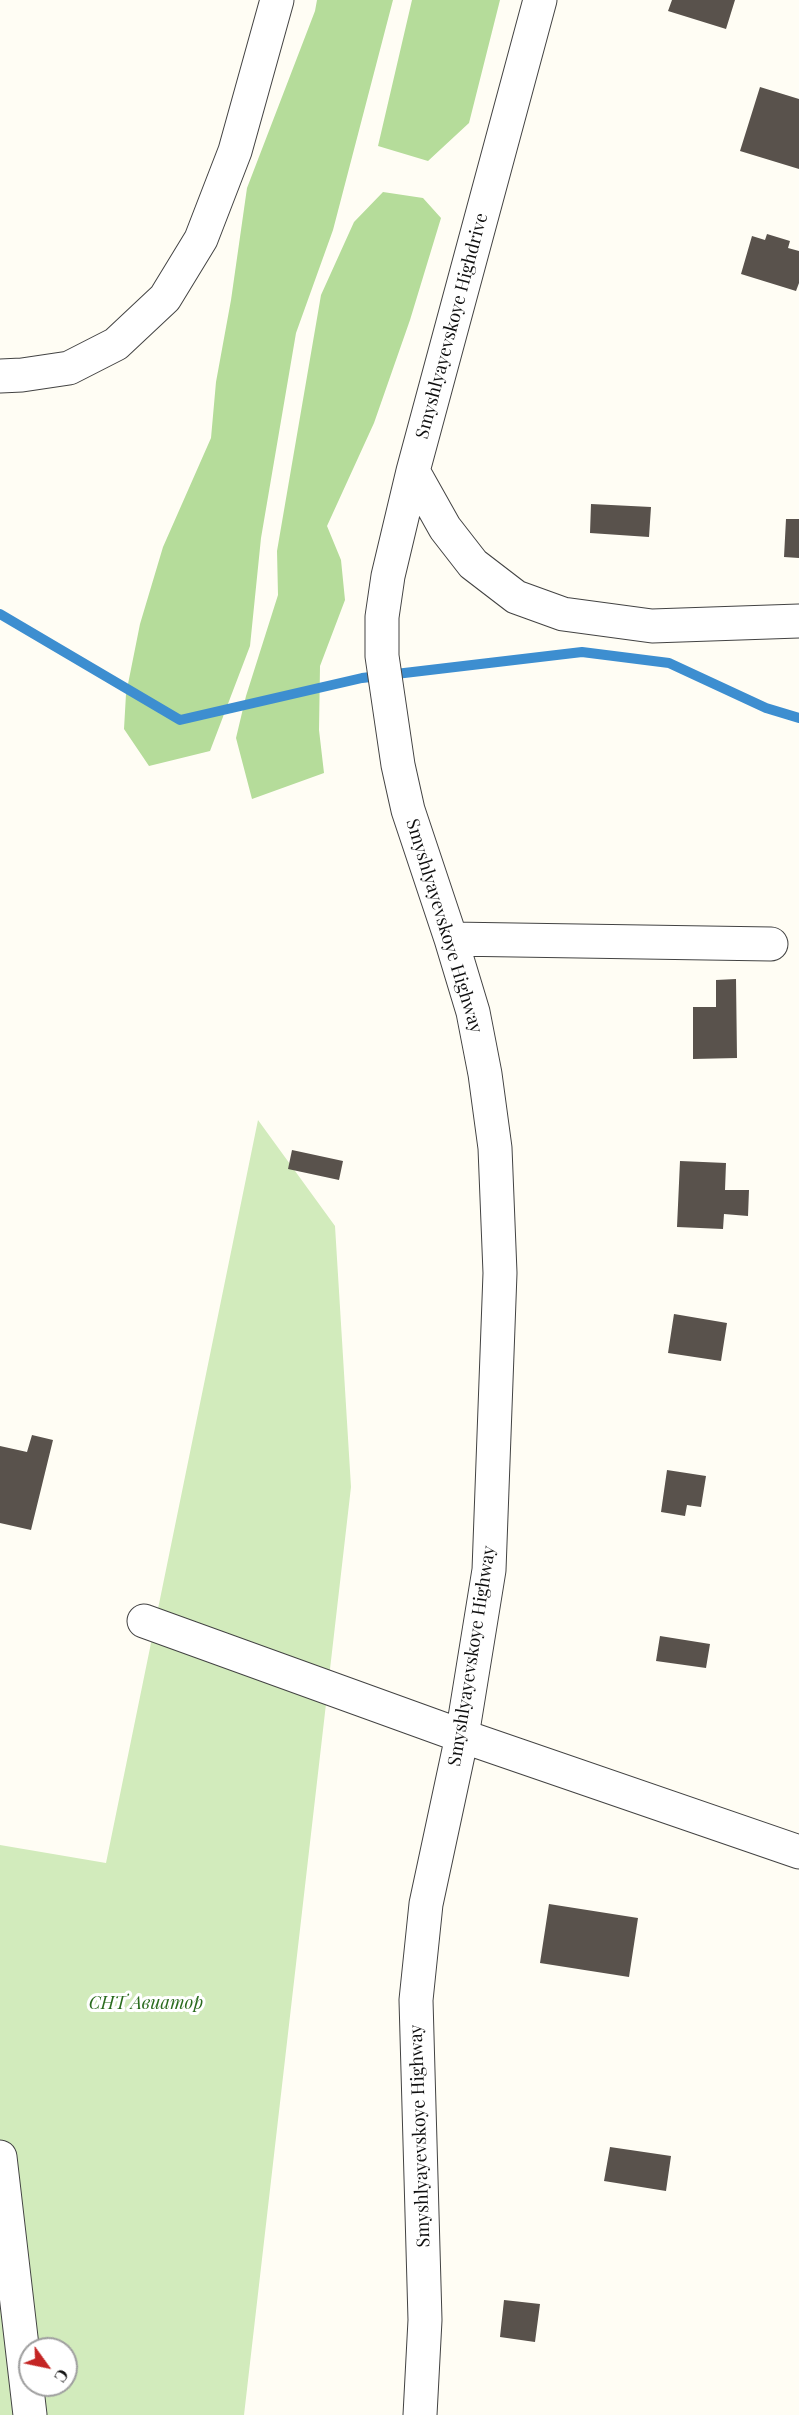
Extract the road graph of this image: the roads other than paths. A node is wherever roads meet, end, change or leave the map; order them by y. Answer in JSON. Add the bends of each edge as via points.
{"nodes":[{"id":1,"x":277,"y":0,"type":"edge"},
{"id":2,"x":540,"y":0,"type":"edge"},
{"id":3,"x":0,"y":376,"type":"edge"},
{"id":4,"x":413,"y":471,"type":"junction"},
{"id":5,"x":799,"y":621,"type":"edge"},
{"id":6,"x":382,"y":656,"type":"joint"},
{"id":7,"x":451,"y":939,"type":"junction"},
{"id":8,"x":771,"y":944,"type":"dead end"},
{"id":9,"x":144,"y":1621,"type":"dead end"},
{"id":10,"x":462,"y":1736,"type":"junction"},
{"id":11,"x":799,"y":1852,"type":"edge"},
{"id":12,"x":0,"y":2157,"type":"edge"},
{"id":13,"x":30,"y":2415,"type":"edge"},
{"id":14,"x":420,"y":2415,"type":"edge"}],
"edges":[{"from":1,"to":3,"type":"street","via":[[236,150],[201,239],[165,298],[116,344],[69,368]]},
{"from":2,"to":4,"type":"street","name":"Smyshlyayevskoye Highdrive"},
{"from":4,"to":5,"type":"street","via":[[445,528],[473,564],[516,597],[563,614],[652,626]]},
{"from":4,"to":6,"type":"street","name":"Smyshlyayevskoye Highdrive","via":[[388,576]]},
{"from":6,"to":7,"type":"street","name":"Smyshlyayevskoye Highway","via":[[390,726],[408,810]]},
{"from":7,"to":8,"type":"street"},
{"from":7,"to":10,"type":"street","name":"Smyshlyayevskoye Highway","via":[[473,1012],[485,1074],[495,1148],[500,1273],[489,1570]]},
{"from":9,"to":10,"type":"street"},
{"from":10,"to":11,"type":"street"},
{"from":10,"to":14,"type":"street","name":"Smyshlyayevskoye Highway","via":[[426,1904],[416,2000],[426,2320]]},
{"from":12,"to":13,"type":"street"}]}
